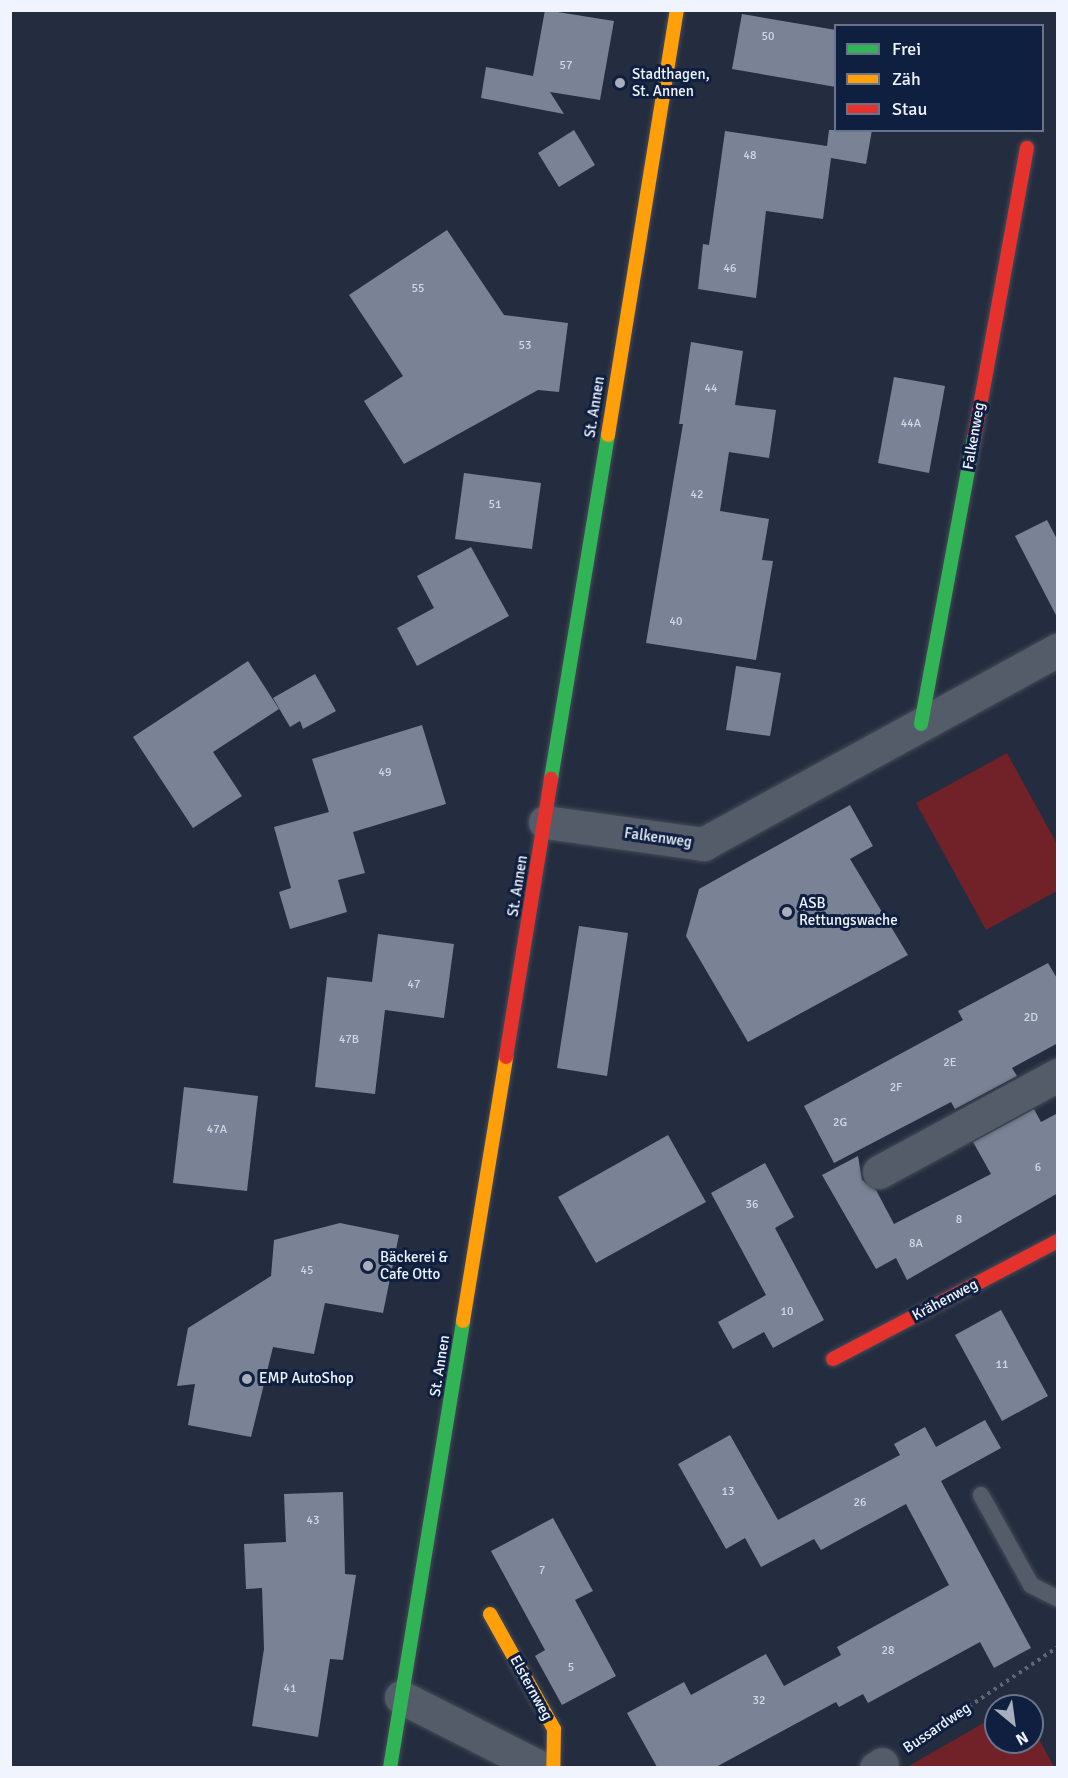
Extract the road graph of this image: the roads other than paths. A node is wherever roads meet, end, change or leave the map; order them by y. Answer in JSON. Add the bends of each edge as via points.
{"nodes":[{"id":1,"x":677,"y":10,"type":"edge"},
{"id":2,"x":1027,"y":148,"type":"dead end"},
{"id":3,"x":1058,"y":650,"type":"edge"},
{"id":4,"x":921,"y":724,"type":"junction"},
{"id":5,"x":545,"y":822,"type":"junction"},
{"id":6,"x":1058,"y":1076,"type":"edge"},
{"id":7,"x":879,"y":1172,"type":"dead end"},
{"id":8,"x":1058,"y":1241,"type":"edge"},
{"id":9,"x":833,"y":1359,"type":"dead end"},
{"id":10,"x":981,"y":1495,"type":"dead end"},
{"id":11,"x":1058,"y":1599,"type":"edge"},
{"id":12,"x":490,"y":1614,"type":"dead end"},
{"id":13,"x":401,"y":1697,"type":"junction"},
{"id":14,"x":390,"y":1767,"type":"edge"},
{"id":15,"x":541,"y":1767,"type":"edge"},
{"id":16,"x":553,"y":1767,"type":"edge"}],
"edges":[{"from":1,"to":5,"type":"main road","name":"St. Annen"},
{"from":2,"to":4,"type":"main road","name":"Falkenweg"},
{"from":3,"to":4,"type":"street","name":"Falkenweg"},
{"from":4,"to":5,"type":"street","name":"Falkenweg","via":[[703,844]]},
{"from":5,"to":13,"type":"main road","name":"St. Annen"},
{"from":6,"to":7,"type":"street"},
{"from":8,"to":9,"type":"main road","name":"Krähenweg"},
{"from":10,"to":11,"type":"lane","via":[[1031,1585]]},
{"from":12,"to":16,"type":"main road","name":"Elsternweg","via":[[554,1729]]},
{"from":13,"to":14,"type":"main road","name":"St. Annen"},
{"from":13,"to":15,"type":"street"}]}
